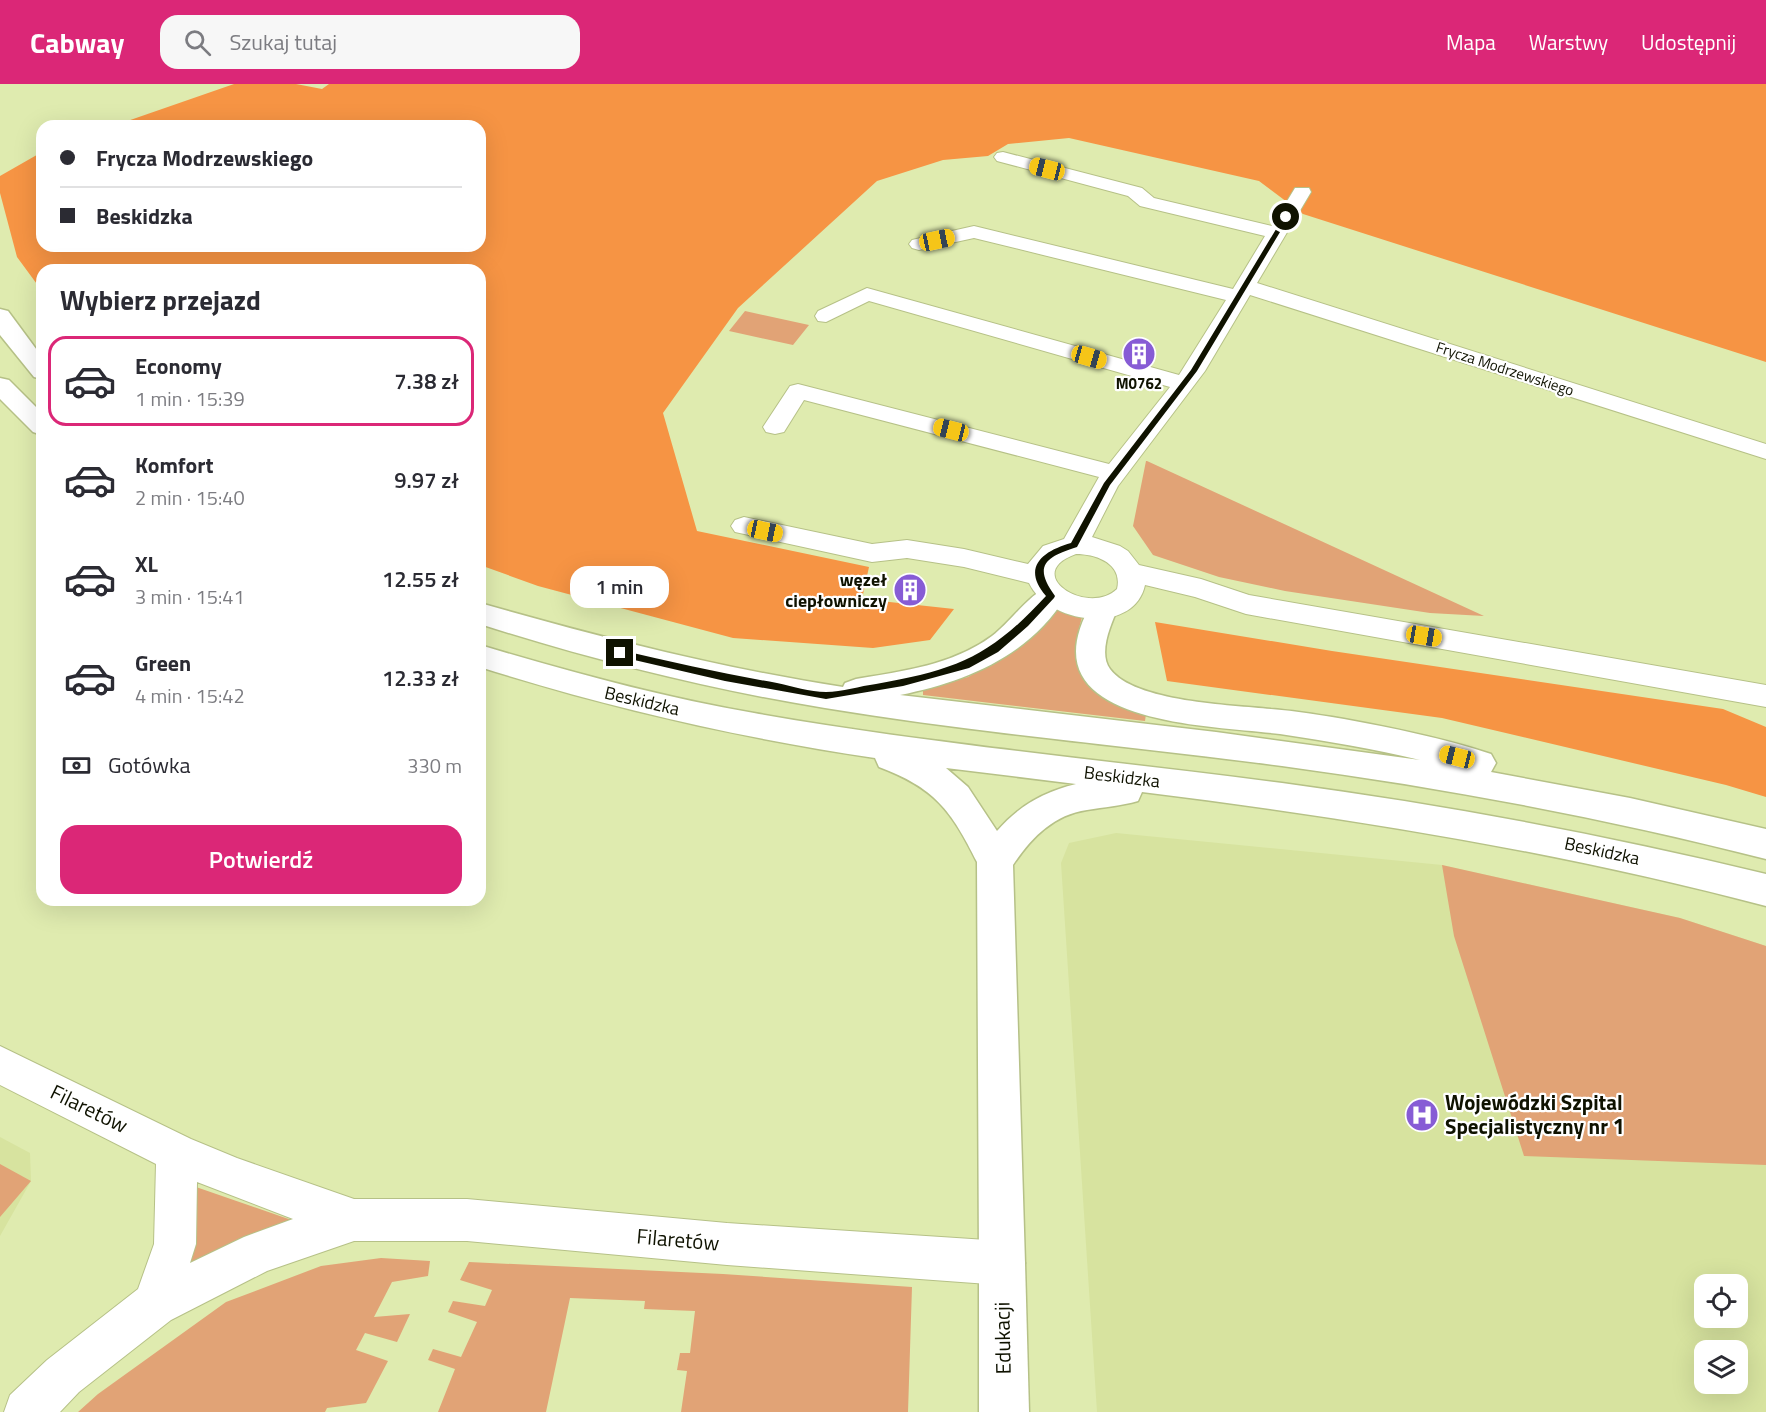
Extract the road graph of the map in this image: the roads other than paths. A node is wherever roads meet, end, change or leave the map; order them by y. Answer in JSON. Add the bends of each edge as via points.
{"nodes":[{"id":1,"x":1003,"y":157,"type":"dead end"},
{"id":2,"x":1302,"y":192,"type":"dead end"},
{"id":3,"x":1276,"y":234,"type":"junction"},
{"id":4,"x":919,"y":244,"type":"dead end"},
{"id":5,"x":1241,"y":291,"type":"junction"},
{"id":6,"x":0,"y":316,"type":"edge"},
{"id":7,"x":826,"y":316,"type":"dead end"},
{"id":8,"x":36,"y":365,"type":"edge"},
{"id":9,"x":1184,"y":384,"type":"junction"},
{"id":10,"x":0,"y":385,"type":"edge"},
{"id":11,"x":36,"y":421,"type":"edge"},
{"id":12,"x":775,"y":427,"type":"dead end"},
{"id":13,"x":1766,"y":452,"type":"edge"},
{"id":14,"x":1115,"y":472,"type":"junction"},
{"id":15,"x":744,"y":526,"type":"dead end"},
{"id":16,"x":1074,"y":545,"type":"junction"},
{"id":17,"x":1109,"y":551,"type":"junction"},
{"id":18,"x":1045,"y":576,"type":"junction"},
{"id":19,"x":1121,"y":592,"type":"junction"},
{"id":20,"x":486,"y":615,"type":"edge"},
{"id":21,"x":486,"y":658,"type":"edge"},
{"id":22,"x":826,"y":696,"type":"junction"},
{"id":23,"x":1766,"y":696,"type":"edge"},
{"id":24,"x":817,"y":736,"type":"junction"},
{"id":25,"x":1188,"y":785,"type":"junction"},
{"id":26,"x":1561,"y":797,"type":"junction"},
{"id":27,"x":1766,"y":844,"type":"edge"},
{"id":28,"x":995,"y":862,"type":"junction"},
{"id":29,"x":1766,"y":890,"type":"edge"},
{"id":30,"x":0,"y":1065,"type":"edge"},
{"id":31,"x":177,"y":1153,"type":"junction"},
{"id":32,"x":354,"y":1220,"type":"junction"},
{"id":33,"x":1002,"y":1263,"type":"junction"},
{"id":34,"x":155,"y":1304,"type":"junction"},
{"id":35,"x":27,"y":1412,"type":"edge"},
{"id":36,"x":1004,"y":1412,"type":"edge"}],
"edges":[{"from":1,"to":3,"type":"street","via":[[1135,192],[1147,202]]},
{"from":2,"to":3,"type":"street"},
{"from":3,"to":5,"type":"street"},
{"from":4,"to":5,"type":"street","name":"Frycza Modrzewskiego","via":[[974,232]]},
{"from":5,"to":9,"type":"street"},
{"from":5,"to":13,"type":"street","name":"Frycza Modrzewskiego"},
{"from":6,"to":8,"type":"main road"},
{"from":7,"to":9,"type":"street","via":[[867,294]]},
{"from":9,"to":14,"type":"street"},
{"from":10,"to":11,"type":"main road"},
{"from":12,"to":14,"type":"street","via":[[798,391]]},
{"from":14,"to":16,"type":"street"},
{"from":14,"to":17,"type":"street"},
{"from":15,"to":18,"type":"street","via":[[872,552],[907,549]]},
{"from":16,"to":17,"type":"street"},
{"from":16,"to":18,"type":"street","via":[[1053,551]]},
{"from":17,"to":19,"type":"street","via":[[1127,564]]},
{"from":18,"to":19,"type":"street","via":[[1075,607]]},
{"from":18,"to":22,"type":"main road","via":[[1025,624],[994,650],[966,665]]},
{"from":19,"to":23,"type":"street","via":[[1202,604],[1246,604]]},
{"from":19,"to":26,"type":"main road","via":[[1089,643],[1092,663],[1102,682],[1120,695],[1152,706],[1395,741],[1478,763]]},
{"from":20,"to":22,"type":"main road","via":[[620,653],[725,678]]},
{"from":21,"to":24,"type":"main road","name":"Beskidzka","via":[[598,691]]},
{"from":22,"to":26,"type":"main road","via":[[1396,768]]},
{"from":24,"to":25,"type":"main road","name":"Beskidzka"},
{"from":24,"to":28,"type":"main road","via":[[897,760],[946,784],[963,804]]},
{"from":25,"to":28,"type":"main road","via":[[1080,795],[1039,811],[1011,837]]},
{"from":25,"to":29,"type":"main road","name":"Beskidzka","via":[[1402,813],[1561,842]]},
{"from":26,"to":27,"type":"main road"},
{"from":28,"to":33,"type":"main road","name":"Edukacji"},
{"from":30,"to":31,"type":"street","name":"Filaretów"},
{"from":31,"to":32,"type":"street","name":"Filaretów"},
{"from":31,"to":34,"type":"street","via":[[175,1244]]},
{"from":32,"to":33,"type":"street","name":"Filaretów","via":[[467,1220],[727,1244]]},
{"from":32,"to":34,"type":"street","name":"Filaretów","via":[[259,1252]]},
{"from":33,"to":36,"type":"main road","name":"Edukacji"},
{"from":34,"to":35,"type":"street","name":"Filaretów","via":[[63,1376]]}]}
